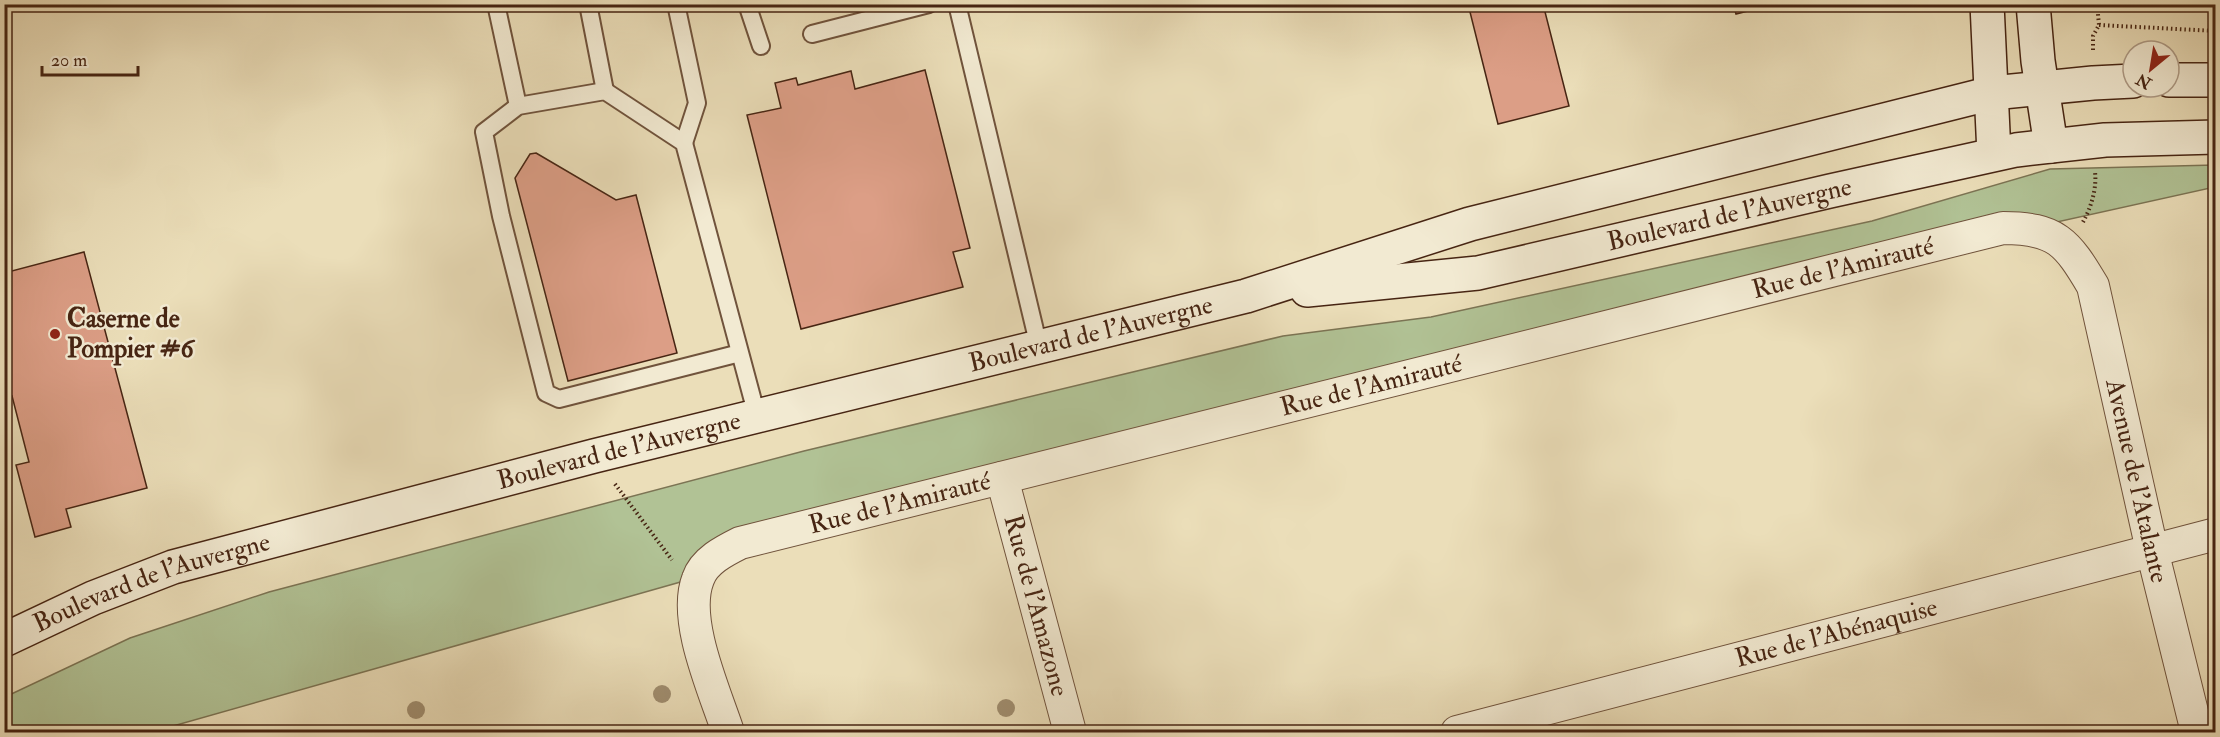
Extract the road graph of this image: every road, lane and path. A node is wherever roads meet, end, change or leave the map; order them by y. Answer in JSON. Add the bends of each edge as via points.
{"nodes":[{"id":1,"x":496,"y":4,"type":"edge"},
{"id":2,"x":588,"y":4,"type":"edge"},
{"id":3,"x":676,"y":4,"type":"edge"},
{"id":4,"x":747,"y":4,"type":"edge"},
{"id":5,"x":929,"y":4,"type":"edge"},
{"id":6,"x":957,"y":4,"type":"edge"},
{"id":7,"x":1987,"y":4,"type":"edge"},
{"id":8,"x":2033,"y":4,"type":"edge"},
{"id":9,"x":2097,"y":4,"type":"edge"},
{"id":10,"x":2098,"y":24,"type":"junction"},
{"id":11,"x":2216,"y":31,"type":"edge"},
{"id":12,"x":812,"y":34,"type":"dead end"},
{"id":13,"x":2093,"y":36,"type":"dead end"},
{"id":14,"x":761,"y":46,"type":"dead end"},
{"id":15,"x":2216,"y":80,"type":"edge"},
{"id":16,"x":2181,"y":81,"type":"edge"},
{"id":17,"x":2121,"y":82,"type":"edge"},
{"id":18,"x":2043,"y":88,"type":"junction"},
{"id":19,"x":605,"y":91,"type":"junction"},
{"id":20,"x":1992,"y":93,"type":"junction"},
{"id":21,"x":518,"y":106,"type":"junction"},
{"id":22,"x":2216,"y":137,"type":"edge"},
{"id":23,"x":684,"y":143,"type":"junction"},
{"id":24,"x":2051,"y":146,"type":"junction"},
{"id":25,"x":1994,"y":154,"type":"junction"},
{"id":26,"x":2095,"y":170,"type":"dead end"},
{"id":27,"x":2061,"y":243,"type":"junction"},
{"id":28,"x":1246,"y":296,"type":"junction"},
{"id":29,"x":1039,"y":347,"type":"junction"},
{"id":30,"x":740,"y":352,"type":"junction"},
{"id":31,"x":757,"y":416,"type":"junction"},
{"id":32,"x":594,"y":456,"type":"junction"},
{"id":33,"x":1002,"y":478,"type":"junction"},
{"id":34,"x":2216,"y":534,"type":"edge"},
{"id":35,"x":2152,"y":550,"type":"junction"},
{"id":36,"x":697,"y":584,"type":"junction"},
{"id":37,"x":4,"y":640,"type":"edge"},
{"id":38,"x":728,"y":732,"type":"edge"},
{"id":39,"x":1070,"y":732,"type":"edge"},
{"id":40,"x":1457,"y":732,"type":"edge"},
{"id":41,"x":2197,"y":732,"type":"edge"}],
"edges":[{"from":1,"to":21,"type":"lane"},
{"from":2,"to":19,"type":"lane"},
{"from":3,"to":23,"type":"lane","via":[[697,103]]},
{"from":4,"to":14,"type":"lane"},
{"from":5,"to":12,"type":"lane"},
{"from":6,"to":29,"type":"lane"},
{"from":7,"to":20,"type":"main road"},
{"from":8,"to":18,"type":"main road"},
{"from":9,"to":10,"type":"path"},
{"from":10,"to":11,"type":"path"},
{"from":10,"to":13,"type":"path"},
{"from":15,"to":16,"type":"main road"},
{"from":17,"to":18,"type":"main road","name":"Boulevard de l'Auvergne"},
{"from":18,"to":20,"type":"main road","name":"Boulevard de l'Auvergne"},
{"from":18,"to":24,"type":"main road"},
{"from":19,"to":21,"type":"lane"},
{"from":19,"to":23,"type":"lane"},
{"from":20,"to":25,"type":"main road"},
{"from":20,"to":28,"type":"main road","name":"Boulevard de l'Auvergne","via":[[1470,224]]},
{"from":21,"to":30,"type":"lane","via":[[484,132],[546,393],[559,399]]},
{"from":22,"to":24,"type":"main road","name":"Boulevard de l'Auvergne","via":[[2105,140]]},
{"from":23,"to":30,"type":"lane"},
{"from":24,"to":25,"type":"main road","name":"Boulevard de l'Auvergne"},
{"from":25,"to":28,"type":"main road","name":"Boulevard de l'Auvergne","via":[[1478,273]]},
{"from":26,"to":27,"type":"path","via":[[2087,216]]},
{"from":27,"to":33,"type":"street","name":"Rue de l'Amirauté","via":[[2030,228],[2003,228]]},
{"from":27,"to":35,"type":"street","name":"Avenue de l'Atalante","via":[[2077,258],[2093,286]]},
{"from":28,"to":29,"type":"main road","name":"Boulevard de l'Auvergne"},
{"from":29,"to":31,"type":"main road","name":"Boulevard de l'Auvergne"},
{"from":30,"to":31,"type":"lane"},
{"from":31,"to":32,"type":"main road","name":"Boulevard de l'Auvergne"},
{"from":32,"to":36,"type":"path"},
{"from":32,"to":37,"type":"main road","name":"Boulevard de l'Auvergne","via":[[173,567],[93,598]]},
{"from":33,"to":36,"type":"street","name":"Rue de l'Amirauté","via":[[740,543],[716,556]]},
{"from":33,"to":39,"type":"street","name":"Rue de l'Amazone"},
{"from":34,"to":35,"type":"street","name":"Rue de l'Abénaquise"},
{"from":35,"to":40,"type":"street","name":"Rue de l'Abénaquise"},
{"from":35,"to":41,"type":"street","name":"Avenue de l'Atalante"},
{"from":36,"to":38,"type":"street","via":[[693,604],[696,633]]}]}
